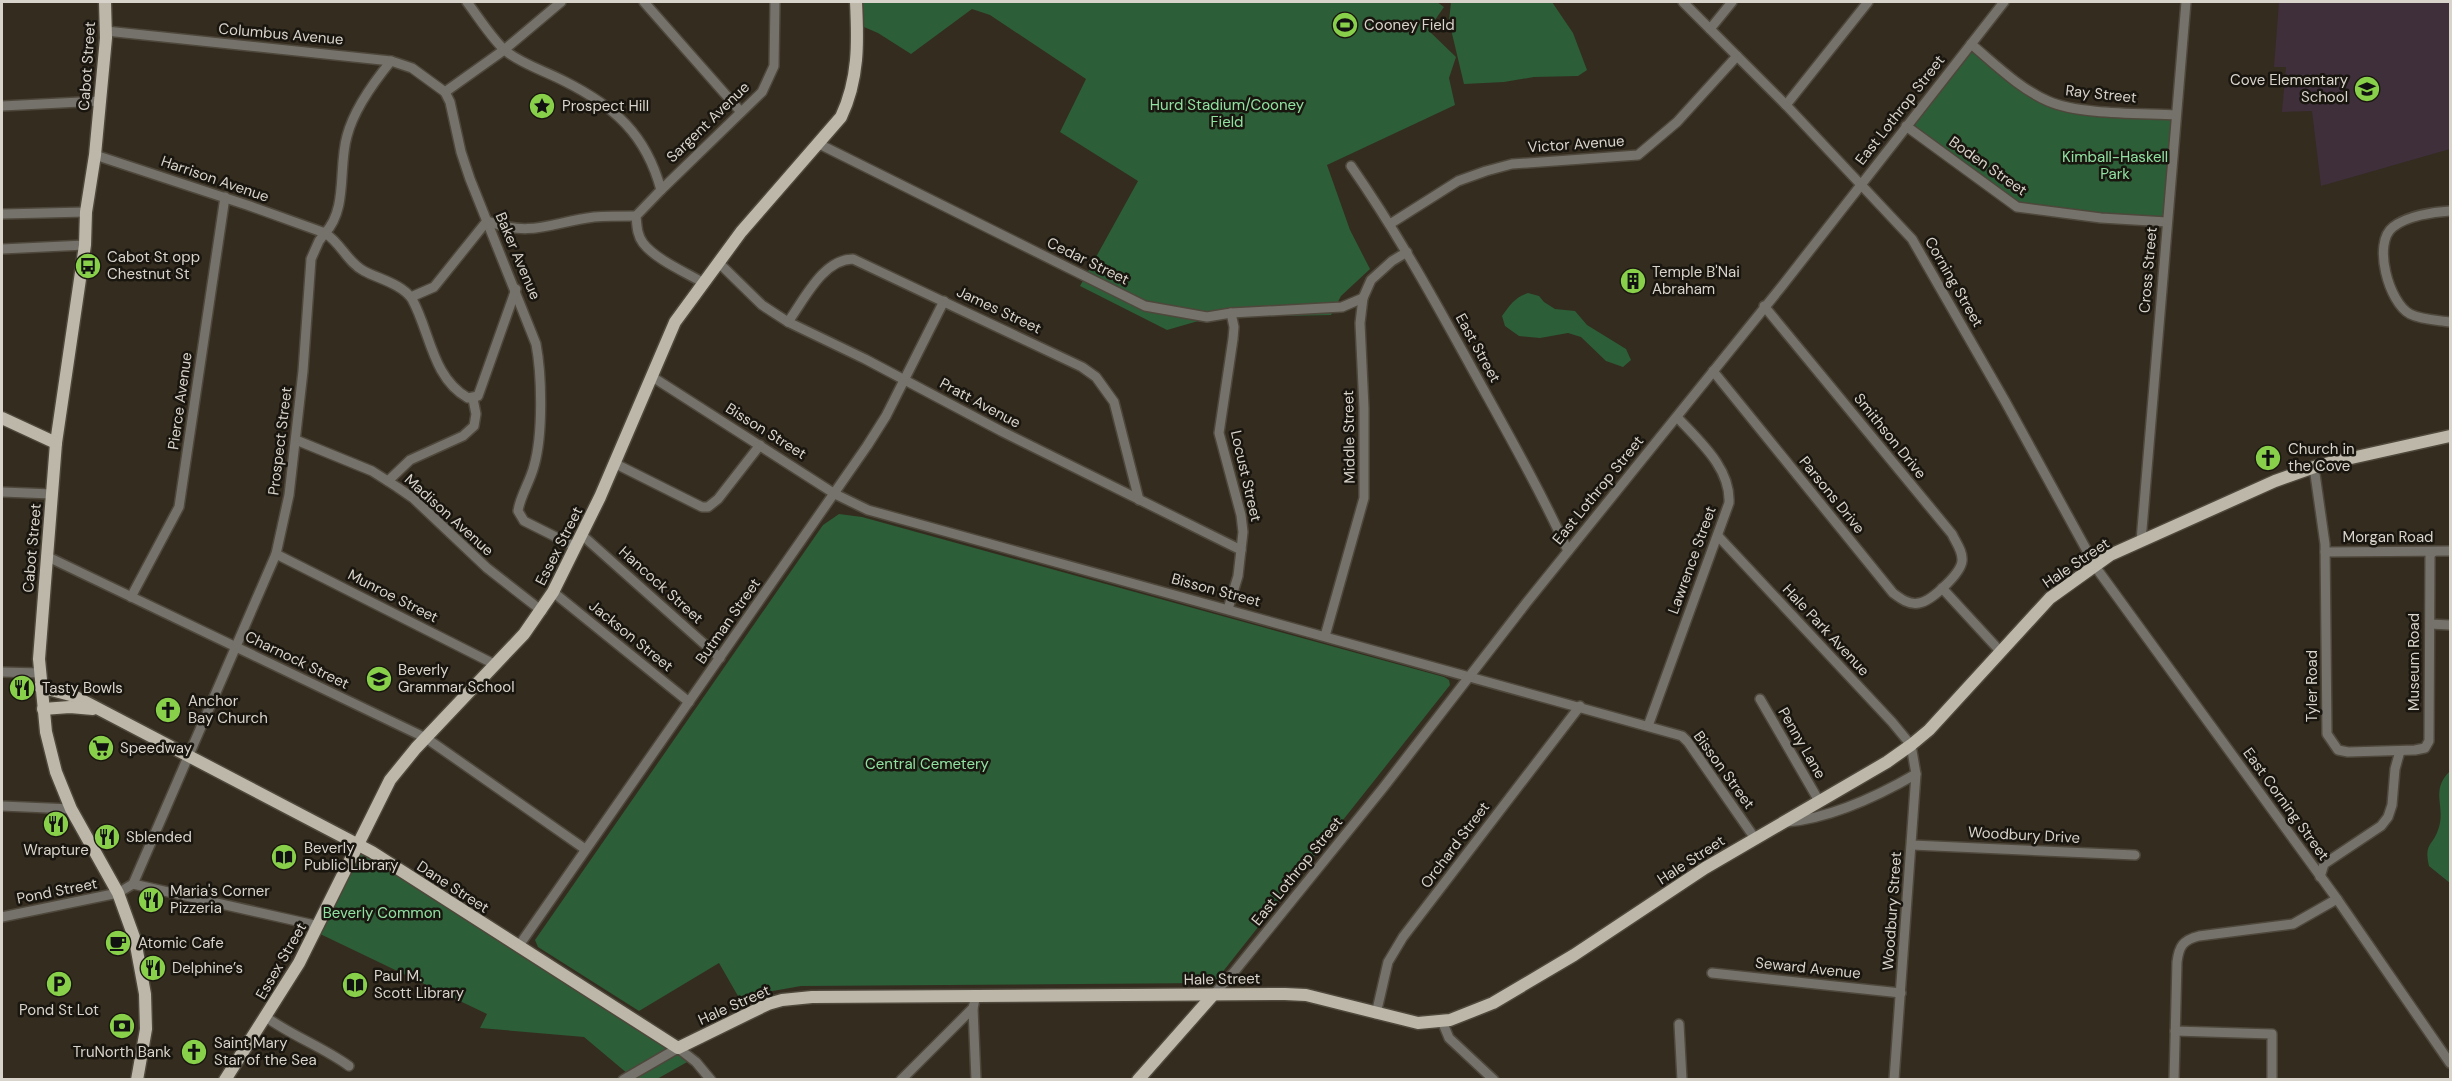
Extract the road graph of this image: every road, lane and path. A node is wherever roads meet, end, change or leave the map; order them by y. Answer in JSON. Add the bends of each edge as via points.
{"nodes":[{"id":1,"x":105,"y":2,"type":"edge"},
{"id":2,"x":466,"y":2,"type":"edge"},
{"id":3,"x":561,"y":2,"type":"edge"},
{"id":4,"x":644,"y":2,"type":"edge"},
{"id":5,"x":775,"y":2,"type":"edge"},
{"id":6,"x":856,"y":2,"type":"edge"},
{"id":7,"x":1683,"y":2,"type":"edge"},
{"id":8,"x":1732,"y":2,"type":"edge"},
{"id":9,"x":1868,"y":2,"type":"edge"},
{"id":10,"x":2004,"y":2,"type":"edge"},
{"id":11,"x":2186,"y":2,"type":"edge"},
{"id":12,"x":1710,"y":29,"type":"junction"},
{"id":13,"x":106,"y":32,"type":"junction"},
{"id":14,"x":1971,"y":44,"type":"junction"},
{"id":15,"x":504,"y":50,"type":"junction"},
{"id":16,"x":1737,"y":56,"type":"junction"},
{"id":17,"x":391,"y":61,"type":"junction"},
{"id":18,"x":445,"y":92,"type":"junction"},
{"id":19,"x":100,"y":101,"type":"junction"},
{"id":20,"x":1786,"y":105,"type":"junction"},
{"id":21,"x":2,"y":106,"type":"edge"},
{"id":22,"x":741,"y":112,"type":"junction"},
{"id":23,"x":2176,"y":115,"type":"junction"},
{"id":24,"x":1906,"y":126,"type":"junction"},
{"id":25,"x":819,"y":144,"type":"junction"},
{"id":26,"x":95,"y":155,"type":"junction"},
{"id":27,"x":1351,"y":166,"type":"dead end"},
{"id":28,"x":1861,"y":184,"type":"junction"},
{"id":29,"x":661,"y":190,"type":"junction"},
{"id":30,"x":225,"y":197,"type":"junction"},
{"id":31,"x":2451,"y":211,"type":"edge"},
{"id":32,"x":86,"y":212,"type":"junction"},
{"id":33,"x":2,"y":214,"type":"edge"},
{"id":34,"x":636,"y":216,"type":"junction"},
{"id":35,"x":487,"y":220,"type":"junction"},
{"id":36,"x":2167,"y":222,"type":"junction"},
{"id":37,"x":1390,"y":225,"type":"junction"},
{"id":38,"x":325,"y":233,"type":"junction"},
{"id":39,"x":85,"y":245,"type":"junction"},
{"id":40,"x":2,"y":249,"type":"edge"},
{"id":41,"x":1407,"y":252,"type":"junction"},
{"id":42,"x":718,"y":262,"type":"junction"},
{"id":43,"x":702,"y":282,"type":"junction"},
{"id":44,"x":516,"y":289,"type":"junction"},
{"id":45,"x":411,"y":297,"type":"junction"},
{"id":46,"x":1363,"y":298,"type":"junction"},
{"id":47,"x":944,"y":301,"type":"junction"},
{"id":48,"x":1764,"y":306,"type":"junction"},
{"id":49,"x":1231,"y":313,"type":"junction"},
{"id":50,"x":2451,"y":321,"type":"edge"},
{"id":51,"x":788,"y":322,"type":"junction"},
{"id":52,"x":1713,"y":371,"type":"junction"},
{"id":53,"x":651,"y":376,"type":"junction"},
{"id":54,"x":904,"y":380,"type":"junction"},
{"id":55,"x":473,"y":399,"type":"junction"},
{"id":56,"x":1677,"y":417,"type":"junction"},
{"id":57,"x":2,"y":418,"type":"edge"},
{"id":58,"x":2451,"y":436,"type":"edge"},
{"id":59,"x":296,"y":440,"type":"junction"},
{"id":60,"x":56,"y":443,"type":"junction"},
{"id":61,"x":760,"y":445,"type":"junction"},
{"id":62,"x":614,"y":463,"type":"junction"},
{"id":63,"x":2314,"y":467,"type":"junction"},
{"id":64,"x":388,"y":481,"type":"junction"},
{"id":65,"x":2,"y":492,"type":"edge"},
{"id":66,"x":51,"y":494,"type":"junction"},
{"id":67,"x":835,"y":494,"type":"junction"},
{"id":68,"x":1139,"y":500,"type":"junction"},
{"id":69,"x":582,"y":535,"type":"junction"},
{"id":70,"x":1718,"y":536,"type":"junction"},
{"id":71,"x":2141,"y":541,"type":"junction"},
{"id":72,"x":576,"y":547,"type":"junction"},
{"id":73,"x":1241,"y":550,"type":"junction"},
{"id":74,"x":1568,"y":551,"type":"junction"},
{"id":75,"x":2451,"y":551,"type":"edge"},
{"id":76,"x":2325,"y":552,"type":"junction"},
{"id":77,"x":2433,"y":552,"type":"junction"},
{"id":78,"x":276,"y":554,"type":"junction"},
{"id":79,"x":46,"y":556,"type":"junction"},
{"id":80,"x":2095,"y":566,"type":"junction"},
{"id":81,"x":1942,"y":588,"type":"junction"},
{"id":82,"x":553,"y":592,"type":"junction"},
{"id":83,"x":131,"y":597,"type":"junction"},
{"id":84,"x":1228,"y":609,"type":"junction"},
{"id":85,"x":542,"y":610,"type":"junction"},
{"id":86,"x":2430,"y":624,"type":"junction"},
{"id":87,"x":2451,"y":625,"type":"edge"},
{"id":88,"x":1325,"y":636,"type":"junction"},
{"id":89,"x":236,"y":647,"type":"junction"},
{"id":90,"x":2000,"y":651,"type":"junction"},
{"id":91,"x":720,"y":658,"type":"junction"},
{"id":92,"x":496,"y":665,"type":"junction"},
{"id":93,"x":2,"y":672,"type":"edge"},
{"id":94,"x":39,"y":673,"type":"junction"},
{"id":95,"x":1469,"y":676,"type":"junction"},
{"id":96,"x":40,"y":687,"type":"junction"},
{"id":97,"x":1760,"y":699,"type":"dead end"},
{"id":98,"x":689,"y":702,"type":"junction"},
{"id":99,"x":1580,"y":706,"type":"junction"},
{"id":100,"x":43,"y":709,"type":"junction"},
{"id":101,"x":98,"y":710,"type":"junction"},
{"id":102,"x":1648,"y":726,"type":"junction"},
{"id":103,"x":426,"y":738,"type":"junction"},
{"id":104,"x":1911,"y":745,"type":"junction"},
{"id":105,"x":2400,"y":751,"type":"junction"},
{"id":106,"x":187,"y":756,"type":"junction"},
{"id":107,"x":1916,"y":774,"type":"junction"},
{"id":108,"x":1819,"y":801,"type":"junction"},
{"id":109,"x":2,"y":806,"type":"edge"},
{"id":110,"x":71,"y":809,"type":"junction"},
{"id":111,"x":1782,"y":823,"type":"junction"},
{"id":112,"x":1754,"y":837,"type":"junction"},
{"id":113,"x":359,"y":845,"type":"junction"},
{"id":114,"x":1912,"y":845,"type":"junction"},
{"id":115,"x":585,"y":849,"type":"junction"},
{"id":116,"x":2135,"y":855,"type":"dead end"},
{"id":117,"x":2320,"y":876,"type":"junction"},
{"id":118,"x":133,"y":884,"type":"junction"},
{"id":119,"x":118,"y":893,"type":"junction"},
{"id":120,"x":2337,"y":899,"type":"junction"},
{"id":121,"x":2,"y":917,"type":"edge"},
{"id":122,"x":319,"y":926,"type":"junction"},
{"id":123,"x":518,"y":947,"type":"junction"},
{"id":124,"x":1712,"y":973,"type":"dead end"},
{"id":125,"x":1900,"y":993,"type":"junction"},
{"id":126,"x":976,"y":995,"type":"junction"},
{"id":127,"x":1213,"y":995,"type":"junction"},
{"id":128,"x":974,"y":1008,"type":"junction"},
{"id":129,"x":1376,"y":1014,"type":"junction"},
{"id":130,"x":266,"y":1017,"type":"junction"},
{"id":131,"x":1442,"y":1021,"type":"junction"},
{"id":132,"x":1679,"y":1024,"type":"dead end"},
{"id":133,"x":2175,"y":1031,"type":"junction"},
{"id":134,"x":678,"y":1048,"type":"junction"},
{"id":135,"x":2451,"y":1063,"type":"edge"},
{"id":136,"x":349,"y":1066,"type":"dead end"},
{"id":137,"x":137,"y":1080,"type":"edge"},
{"id":138,"x":225,"y":1080,"type":"edge"},
{"id":139,"x":623,"y":1080,"type":"edge"},
{"id":140,"x":711,"y":1080,"type":"edge"},
{"id":141,"x":901,"y":1080,"type":"edge"},
{"id":142,"x":976,"y":1080,"type":"edge"},
{"id":143,"x":1138,"y":1080,"type":"edge"},
{"id":144,"x":1494,"y":1080,"type":"edge"},
{"id":145,"x":1682,"y":1080,"type":"edge"},
{"id":146,"x":1894,"y":1080,"type":"edge"},
{"id":147,"x":2174,"y":1080,"type":"edge"},
{"id":148,"x":2272,"y":1080,"type":"edge"}],
"edges":[{"from":1,"to":13,"type":"main road","name":"Cabot Street"},
{"from":2,"to":15,"type":"street"},
{"from":3,"to":15,"type":"street"},
{"from":4,"to":22,"type":"street"},
{"from":5,"to":22,"type":"street","name":"Sargent Avenue","via":[[775,57],[771,75],[762,92]]},
{"from":6,"to":25,"type":"main road","name":"Essex Street","via":[[858,57],[850,98],[841,117]]},
{"from":7,"to":12,"type":"street","name":"Corning Street"},
{"from":8,"to":12,"type":"street"},
{"from":9,"to":20,"type":"street"},
{"from":10,"to":14,"type":"street","name":"East Lothrop Street"},
{"from":11,"to":23,"type":"street","name":"Cross Street"},
{"from":12,"to":16,"type":"street","name":"Corning Street"},
{"from":13,"to":17,"type":"street","name":"Columbus Avenue"},
{"from":13,"to":19,"type":"main road","name":"Cabot Street"},
{"from":14,"to":23,"type":"street","name":"Ray Street","via":[[2050,102],[2084,109]]},
{"from":14,"to":24,"type":"street","name":"East Lothrop Street"},
{"from":15,"to":18,"type":"street"},
{"from":15,"to":29,"type":"street","via":[[593,96],[614,112],[653,161]]},
{"from":16,"to":20,"type":"street","name":"Corning Street"},
{"from":16,"to":37,"type":"street","name":"Victor Avenue","via":[[1677,122],[1638,155],[1512,164],[1486,171],[1458,181]]},
{"from":17,"to":18,"type":"street","name":"Columbus Avenue","via":[[412,68]]},
{"from":17,"to":38,"type":"street","name":"Prospect Street","via":[[352,121],[343,153],[338,214]]},
{"from":18,"to":35,"type":"street","name":"Baker Avenue","via":[[461,153]]},
{"from":19,"to":21,"type":"street"},
{"from":19,"to":26,"type":"main road","name":"Cabot Street"},
{"from":20,"to":28,"type":"street","name":"Corning Street"},
{"from":22,"to":29,"type":"street","name":"Sargent Avenue"},
{"from":23,"to":36,"type":"street","name":"Cross Street"},
{"from":24,"to":28,"type":"street","name":"East Lothrop Street"},
{"from":24,"to":36,"type":"street","name":"Boden Street","via":[[2017,207]]},
{"from":25,"to":42,"type":"main road","name":"Essex Street"},
{"from":25,"to":49,"type":"street","name":"Cedar Street","via":[[1145,306],[1193,317]]},
{"from":26,"to":30,"type":"street","name":"Harrison Avenue"},
{"from":26,"to":32,"type":"main road","name":"Cabot Street"},
{"from":27,"to":37,"type":"street","name":"East Street"},
{"from":28,"to":48,"type":"street","name":"East Lothrop Street"},
{"from":28,"to":80,"type":"street","name":"Corning Street","via":[[1923,254]]},
{"from":29,"to":34,"type":"street","name":"Sargent Avenue"},
{"from":30,"to":38,"type":"street","name":"Harrison Avenue"},
{"from":30,"to":83,"type":"street","name":"Pierce Avenue","via":[[179,507]]},
{"from":31,"to":50,"type":"street","via":[[2410,218],[2392,227],[2385,237],[2384,250],[2385,270],[2400,307],[2411,315]]},
{"from":32,"to":33,"type":"street"},
{"from":32,"to":39,"type":"main road","name":"Cabot Street"},
{"from":34,"to":35,"type":"street","via":[[592,218],[537,230]]},
{"from":34,"to":43,"type":"street","via":[[643,243]]},
{"from":35,"to":44,"type":"street","name":"Baker Avenue"},
{"from":35,"to":45,"type":"street","via":[[434,287]]},
{"from":36,"to":71,"type":"street","name":"Cross Street"},
{"from":37,"to":41,"type":"street","name":"East Street"},
{"from":38,"to":45,"type":"street","via":[[363,271]]},
{"from":38,"to":59,"type":"street","name":"Prospect Street","via":[[312,259]]},
{"from":39,"to":40,"type":"street"},
{"from":39,"to":60,"type":"main road","name":"Cabot Street"},
{"from":41,"to":46,"type":"street","name":"Middle Street","via":[[1371,280]]},
{"from":41,"to":74,"type":"street","name":"East Street","via":[[1546,502]]},
{"from":42,"to":43,"type":"main road","name":"Essex Street"},
{"from":42,"to":51,"type":"street","name":"Pratt Avenue","via":[[762,305]]},
{"from":43,"to":53,"type":"main road","name":"Essex Street","via":[[675,322]]},
{"from":44,"to":55,"type":"street","via":[[478,396]]},
{"from":44,"to":72,"type":"street","name":"Baker Avenue","via":[[539,361],[538,450],[518,511],[524,521]]},
{"from":45,"to":55,"type":"street","via":[[432,352],[452,385]]},
{"from":46,"to":49,"type":"street","name":"Cedar Street","via":[[1342,307]]},
{"from":46,"to":88,"type":"street","name":"Middle Street","via":[[1360,323],[1364,498]]},
{"from":47,"to":51,"type":"street","name":"James Street","via":[[870,266],[842,259],[828,268]]},
{"from":47,"to":54,"type":"street","name":"Butman Street"},
{"from":47,"to":68,"type":"street","name":"James Street","via":[[1096,377],[1114,402]]},
{"from":48,"to":52,"type":"street","name":"East Lothrop Street"},
{"from":48,"to":81,"type":"street","name":"Smithson Drive","via":[[1952,534],[1962,559],[1960,568]]},
{"from":49,"to":73,"type":"street","name":"Locust Street","via":[[1234,327],[1219,433],[1241,515]]},
{"from":51,"to":54,"type":"street","name":"Pratt Avenue"},
{"from":52,"to":56,"type":"street","name":"East Lothrop Street"},
{"from":52,"to":81,"type":"street","name":"Parsons Drive","via":[[1893,593],[1917,604]]},
{"from":53,"to":61,"type":"street","name":"Bisson Street"},
{"from":53,"to":62,"type":"main road","name":"Essex Street"},
{"from":54,"to":67,"type":"street","name":"Butman Street","via":[[886,416]]},
{"from":54,"to":68,"type":"street","name":"Pratt Avenue"},
{"from":55,"to":64,"type":"street","via":[[474,426],[463,436],[410,460]]},
{"from":56,"to":70,"type":"street","name":"Lawrence Street","via":[[1727,478],[1729,503]]},
{"from":56,"to":74,"type":"street","name":"East Lothrop Street"},
{"from":57,"to":60,"type":"main road"},
{"from":58,"to":63,"type":"main road","name":"Hale Street"},
{"from":59,"to":64,"type":"street","name":"Madison Avenue","via":[[336,454]]},
{"from":59,"to":78,"type":"street","name":"Prospect Street","via":[[290,495]]},
{"from":60,"to":66,"type":"main road","name":"Cabot Street"},
{"from":61,"to":62,"type":"street","via":[[708,507]]},
{"from":61,"to":67,"type":"street","name":"Bisson Street"},
{"from":62,"to":69,"type":"main road","name":"Essex Street"},
{"from":63,"to":71,"type":"main road","name":"Hale Street"},
{"from":63,"to":76,"type":"street","name":"Tyler Road"},
{"from":64,"to":85,"type":"street","name":"Madison Avenue","via":[[413,498],[487,568]]},
{"from":65,"to":66,"type":"street"},
{"from":66,"to":79,"type":"main road","name":"Cabot Street"},
{"from":67,"to":84,"type":"street","name":"Bisson Street","via":[[868,510]]},
{"from":67,"to":91,"type":"street","name":"Butman Street"},
{"from":68,"to":73,"type":"street","name":"Pratt Avenue"},
{"from":69,"to":72,"type":"main road","name":"Essex Street"},
{"from":69,"to":91,"type":"street","name":"Hancock Street"},
{"from":70,"to":102,"type":"street","name":"Lawrence Street"},
{"from":70,"to":104,"type":"street","name":"Hale Park Avenue"},
{"from":71,"to":80,"type":"main road","name":"Hale Street"},
{"from":72,"to":82,"type":"main road","name":"Essex Street"},
{"from":73,"to":84,"type":"street","name":"Locust Street"},
{"from":74,"to":95,"type":"street","name":"East Lothrop Street"},
{"from":75,"to":77,"type":"street","name":"Morgan Road"},
{"from":76,"to":77,"type":"street","name":"Morgan Road"},
{"from":76,"to":105,"type":"street","name":"Tyler Road","via":[[2327,734],[2338,750],[2348,753]]},
{"from":77,"to":86,"type":"street","name":"Museum Road"},
{"from":78,"to":89,"type":"street","name":"Prospect Street"},
{"from":78,"to":92,"type":"street","name":"Munroe Street"},
{"from":79,"to":83,"type":"street","name":"Charnock Street"},
{"from":79,"to":94,"type":"main road","name":"Cabot Street"},
{"from":80,"to":90,"type":"main road","name":"Hale Street","via":[[2050,598]]},
{"from":80,"to":117,"type":"street","name":"East Corning Street"},
{"from":81,"to":90,"type":"street"},
{"from":82,"to":85,"type":"main road","name":"Essex Street"},
{"from":82,"to":98,"type":"street","name":"Jackson Street"},
{"from":83,"to":89,"type":"street","name":"Charnock Street"},
{"from":84,"to":88,"type":"street","name":"Bisson Street"},
{"from":85,"to":92,"type":"main road","name":"Essex Street"},
{"from":86,"to":87,"type":"street"},
{"from":86,"to":105,"type":"street","name":"Museum Road","via":[[2429,741],[2425,748]]},
{"from":88,"to":95,"type":"street","name":"Bisson Street"},
{"from":89,"to":103,"type":"street","name":"Charnock Street"},
{"from":89,"to":106,"type":"street","name":"Prospect Street"},
{"from":90,"to":104,"type":"main road","name":"Hale Street"},
{"from":91,"to":98,"type":"street","name":"Butman Street"},
{"from":92,"to":103,"type":"main road","name":"Essex Street"},
{"from":93,"to":94,"type":"street"},
{"from":94,"to":96,"type":"main road","name":"Cabot Street"},
{"from":95,"to":99,"type":"street","name":"Bisson Street"},
{"from":95,"to":127,"type":"street","name":"East Lothrop Street","via":[[1383,788]]},
{"from":96,"to":100,"type":"main road","name":"Cabot Street"},
{"from":96,"to":101,"type":"main road","name":"Dane Street","via":[[63,692]]},
{"from":97,"to":108,"type":"street","name":"Penny Lane"},
{"from":98,"to":115,"type":"street","name":"Butman Street"},
{"from":99,"to":102,"type":"street","name":"Bisson Street"},
{"from":99,"to":129,"type":"street","name":"Orchard Street","via":[[1403,937],[1388,962]]},
{"from":100,"to":101,"type":"main road","name":"Dane Street"},
{"from":100,"to":110,"type":"main road","name":"Cabot Street","via":[[54,763]]},
{"from":101,"to":106,"type":"main road","name":"Dane Street"},
{"from":102,"to":112,"type":"street","name":"Bisson Street","via":[[1682,736],[1688,742]]},
{"from":103,"to":113,"type":"main road","name":"Essex Street","via":[[390,780]]},
{"from":103,"to":115,"type":"street","name":"Charnock Street"},
{"from":104,"to":107,"type":"street","name":"Woodbury Street"},
{"from":104,"to":108,"type":"main road","name":"Hale Street"},
{"from":105,"to":117,"type":"street","via":[[2388,817],[2381,826],[2324,864]]},
{"from":106,"to":113,"type":"main road","name":"Dane Street"},
{"from":106,"to":118,"type":"street","name":"Prospect Street"},
{"from":107,"to":111,"type":"street","name":"Hale Street","via":[[1896,786],[1809,820]]},
{"from":107,"to":114,"type":"street","name":"Woodbury Street"},
{"from":108,"to":111,"type":"main road","name":"Hale Street"},
{"from":109,"to":110,"type":"street"},
{"from":110,"to":119,"type":"main road","name":"Cabot Street"},
{"from":111,"to":112,"type":"main road","name":"Hale Street"},
{"from":112,"to":131,"type":"main road","name":"Hale Street","via":[[1535,980],[1493,1003]]},
{"from":113,"to":122,"type":"main road","name":"Essex Street"},
{"from":113,"to":123,"type":"main road","name":"Dane Street"},
{"from":114,"to":116,"type":"street","name":"Woodbury Drive"},
{"from":114,"to":125,"type":"street","name":"Woodbury Street"},
{"from":115,"to":123,"type":"street","name":"Butman Street"},
{"from":117,"to":120,"type":"street","name":"East Corning Street"},
{"from":118,"to":119,"type":"street","name":"Pond Street"},
{"from":118,"to":122,"type":"street"},
{"from":119,"to":121,"type":"street","name":"Pond Street"},
{"from":119,"to":137,"type":"main road","name":"Cabot Street","via":[[135,940],[144,994],[145,1044]]},
{"from":120,"to":133,"type":"street","via":[[2293,924],[2187,939],[2178,952]]},
{"from":120,"to":135,"type":"street","name":"East Corning Street"},
{"from":122,"to":130,"type":"main road","name":"Essex Street"},
{"from":123,"to":134,"type":"main road","name":"Dane Street"},
{"from":124,"to":125,"type":"street","name":"Seward Avenue"},
{"from":125,"to":146,"type":"street","name":"Woodbury Street"},
{"from":126,"to":127,"type":"main road","name":"Hale Street"},
{"from":126,"to":128,"type":"street"},
{"from":126,"to":134,"type":"main road","name":"Hale Street","via":[[782,1000]]},
{"from":127,"to":129,"type":"main road","name":"Hale Street","via":[[1306,995]]},
{"from":127,"to":143,"type":"main road"},
{"from":128,"to":141,"type":"street"},
{"from":128,"to":142,"type":"street"},
{"from":129,"to":131,"type":"main road","name":"Hale Street","via":[[1418,1023]]},
{"from":130,"to":136,"type":"street"},
{"from":130,"to":138,"type":"main road","name":"Essex Street"},
{"from":131,"to":144,"type":"street","via":[[1449,1038]]},
{"from":132,"to":145,"type":"street"},
{"from":133,"to":147,"type":"street"},
{"from":133,"to":148,"type":"street","via":[[2272,1034]]},
{"from":134,"to":139,"type":"street","name":"Hale Street"},
{"from":134,"to":140,"type":"street","name":"Dane Street"}]}
